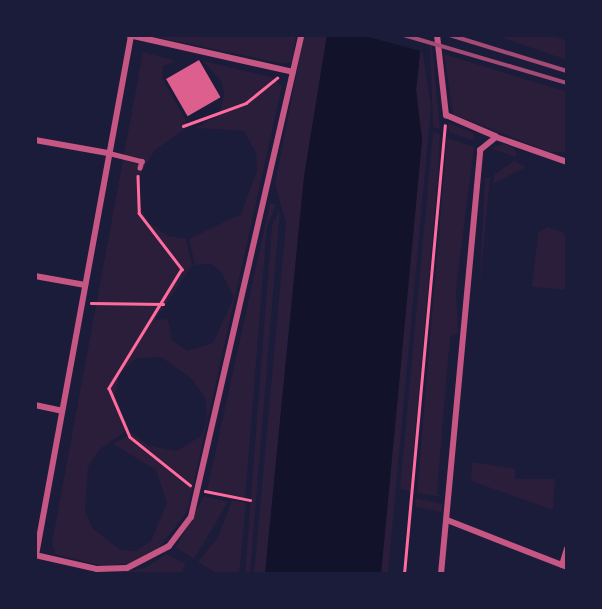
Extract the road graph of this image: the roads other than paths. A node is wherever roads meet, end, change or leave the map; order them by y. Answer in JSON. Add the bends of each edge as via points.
{"nodes":[{"id":1,"x":129,"y":35,"type":"edge"},
{"id":2,"x":301,"y":35,"type":"edge"},
{"id":3,"x":437,"y":35,"type":"edge"},
{"id":4,"x":293,"y":72,"type":"junction"},
{"id":5,"x":496,"y":136,"type":"junction"},
{"id":6,"x":35,"y":140,"type":"edge"},
{"id":7,"x":108,"y":153,"type":"junction"},
{"id":8,"x":567,"y":162,"type":"edge"},
{"id":9,"x":140,"y":168,"type":"road end"},
{"id":10,"x":35,"y":276,"type":"edge"},
{"id":11,"x":85,"y":285,"type":"junction"},
{"id":12,"x":35,"y":405,"type":"edge"},
{"id":13,"x":59,"y":410,"type":"junction"},
{"id":14,"x":447,"y":520,"type":"junction"},
{"id":15,"x":567,"y":549,"type":"edge"},
{"id":16,"x":35,"y":555,"type":"edge"},
{"id":17,"x":564,"y":566,"type":"edge"},
{"id":18,"x":441,"y":574,"type":"edge"}],
"edges":[{"from":1,"to":4,"type":"street"},
{"from":1,"to":7,"type":"street"},
{"from":2,"to":4,"type":"street"},
{"from":3,"to":5,"type":"street","via":[[446,115]]},
{"from":4,"to":16,"type":"street","via":[[201,490],[177,538],[140,564],[97,569]]},
{"from":5,"to":8,"type":"street"},
{"from":5,"to":14,"type":"street","via":[[480,150]]},
{"from":6,"to":7,"type":"street"},
{"from":7,"to":9,"type":"street","via":[[142,161]]},
{"from":7,"to":11,"type":"street"},
{"from":10,"to":11,"type":"street"},
{"from":11,"to":13,"type":"street"},
{"from":12,"to":13,"type":"street"},
{"from":13,"to":16,"type":"street"},
{"from":14,"to":17,"type":"street"},
{"from":14,"to":18,"type":"street"},
{"from":15,"to":17,"type":"street"}]}
